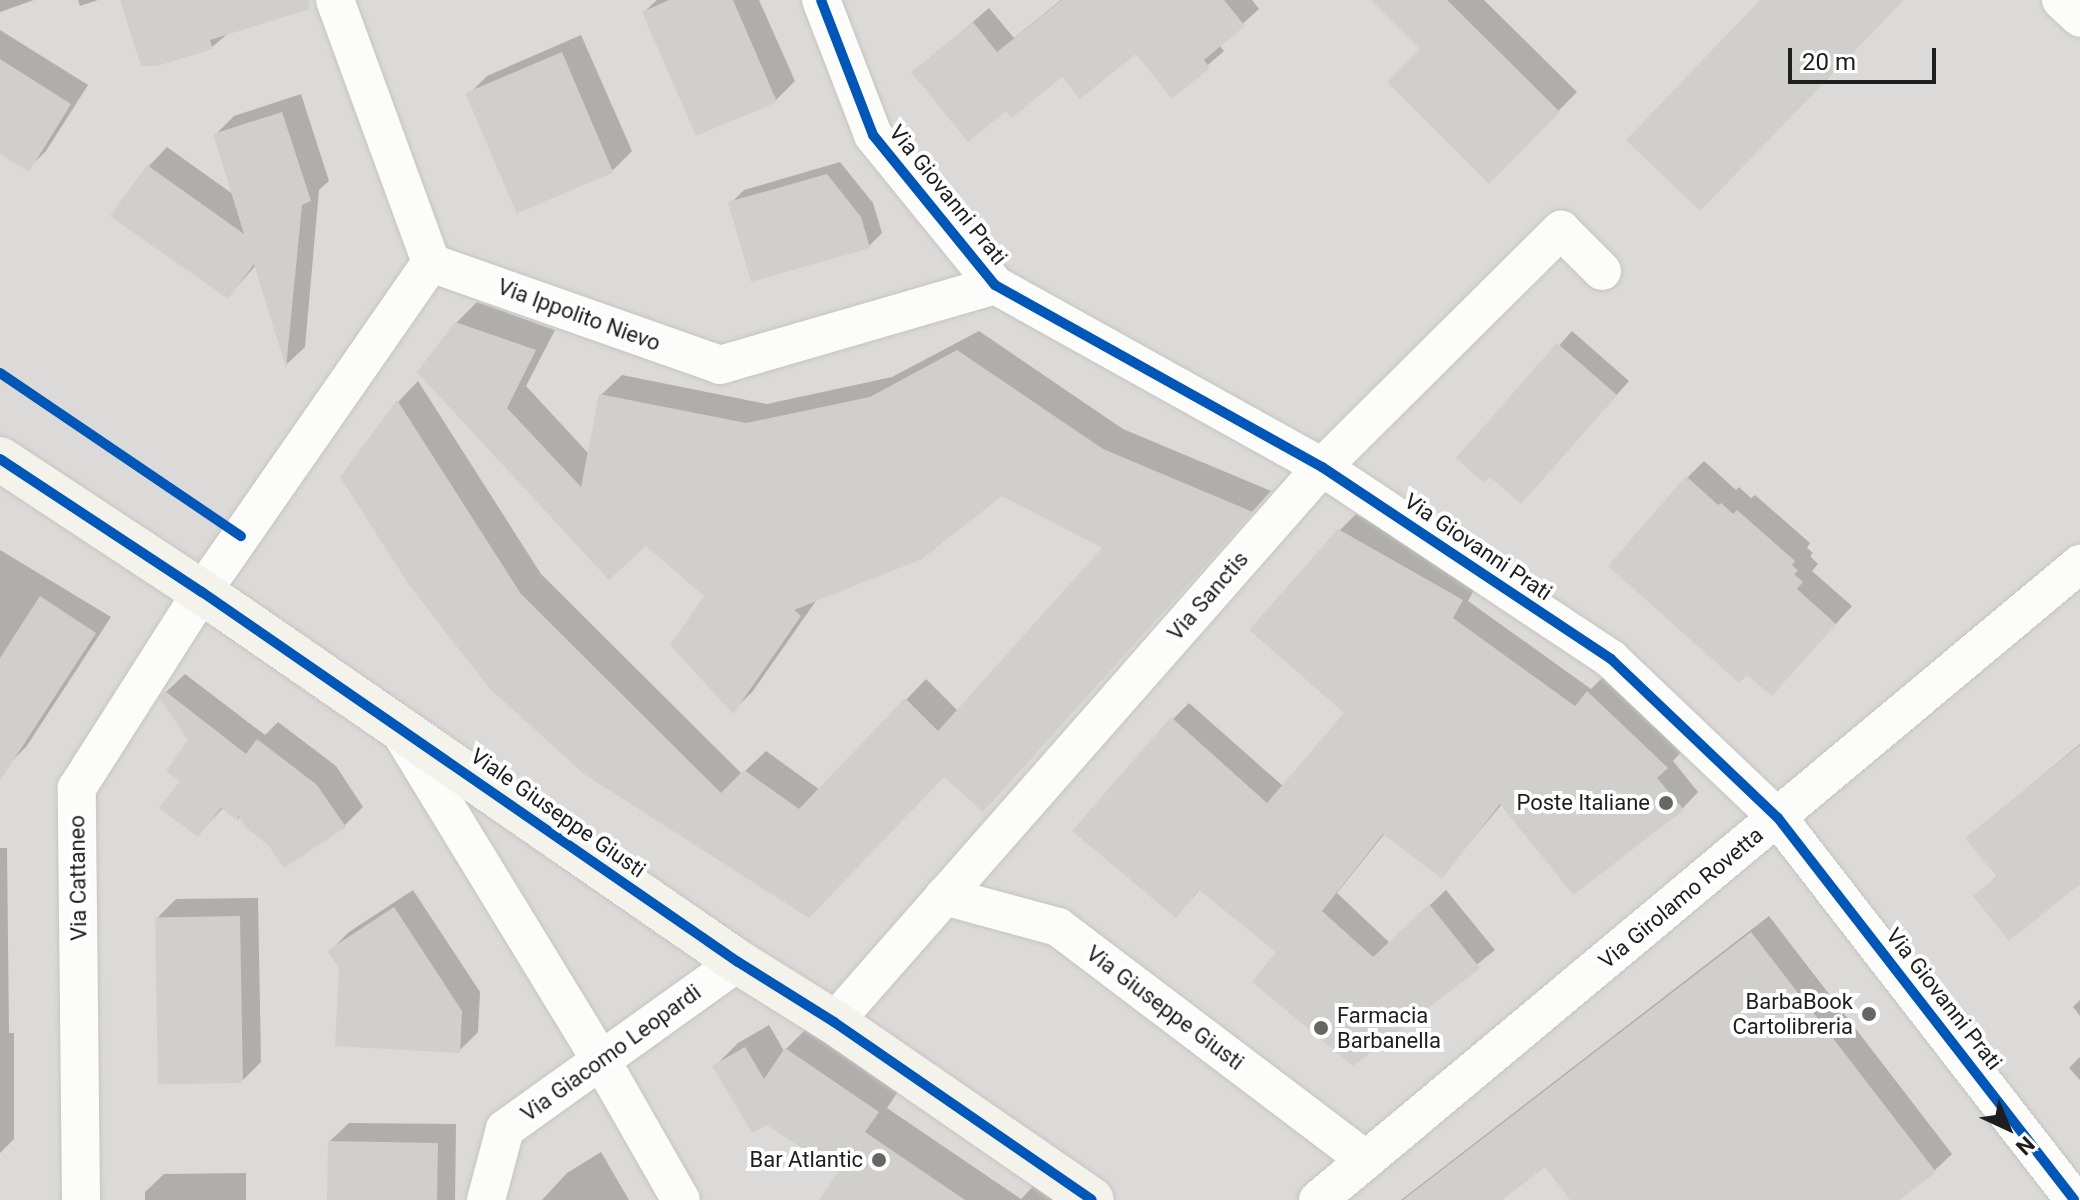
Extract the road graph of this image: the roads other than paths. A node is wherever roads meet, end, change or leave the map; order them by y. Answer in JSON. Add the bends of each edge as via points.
{"nodes":[{"id":1,"x":335,"y":0,"type":"edge"},
{"id":2,"x":821,"y":0,"type":"edge"},
{"id":3,"x":2061,"y":0,"type":"edge"},
{"id":4,"x":2080,"y":18,"type":"edge"},
{"id":5,"x":431,"y":263,"type":"junction"},
{"id":6,"x":1602,"y":271,"type":"dead end"},
{"id":7,"x":995,"y":285,"type":"junction"},
{"id":8,"x":0,"y":459,"type":"edge"},
{"id":9,"x":1322,"y":467,"type":"junction"},
{"id":10,"x":2080,"y":564,"type":"edge"},
{"id":11,"x":202,"y":592,"type":"junction"},
{"id":12,"x":396,"y":726,"type":"junction"},
{"id":13,"x":1778,"y":818,"type":"junction"},
{"id":14,"x":944,"y":896,"type":"junction"},
{"id":15,"x":738,"y":962,"type":"junction"},
{"id":16,"x":834,"y":1022,"type":"junction"},
{"id":17,"x":601,"y":1060,"type":"junction"},
{"id":18,"x":1366,"y":1160,"type":"junction"},
{"id":19,"x":81,"y":1200,"type":"edge"},
{"id":20,"x":486,"y":1200,"type":"edge"},
{"id":21,"x":681,"y":1200,"type":"edge"},
{"id":22,"x":1092,"y":1200,"type":"edge"},
{"id":23,"x":1318,"y":1200,"type":"edge"},
{"id":24,"x":2074,"y":1200,"type":"edge"}],
"edges":[{"from":1,"to":5,"type":"street"},
{"from":2,"to":7,"type":"street","name":"Via Giovanni Prati","via":[[873,135]]},
{"from":3,"to":4,"type":"street"},
{"from":5,"to":7,"type":"street","name":"Via Ippolito Nievo","via":[[720,365]]},
{"from":5,"to":11,"type":"street","name":"Via Cattaneo"},
{"from":6,"to":9,"type":"street","name":"Via Sanctis","via":[[1561,230]]},
{"from":7,"to":9,"type":"street","name":"Via Giovanni Prati"},
{"from":8,"to":11,"type":"street","name":"Viale Giuseppe Giusti"},
{"from":9,"to":13,"type":"street","name":"Via Giovanni Prati","via":[[1611,659]]},
{"from":9,"to":14,"type":"street","name":"Via Sanctis"},
{"from":10,"to":13,"type":"street","name":"Via Girolamo Rovetta"},
{"from":11,"to":12,"type":"street","name":"Viale Giuseppe Giusti"},
{"from":11,"to":19,"type":"street","name":"Via Cattaneo","via":[[77,788]]},
{"from":12,"to":15,"type":"street","name":"Viale Giuseppe Giusti"},
{"from":12,"to":17,"type":"street","name":"Viale Giuseppe Giusti"},
{"from":13,"to":18,"type":"street","name":"Via Girolamo Rovetta"},
{"from":13,"to":24,"type":"street","name":"Via Giovanni Prati"},
{"from":14,"to":16,"type":"street","name":"Via Sanctis"},
{"from":14,"to":18,"type":"street","name":"Via Giuseppe Giusti","via":[[1058,927]]},
{"from":15,"to":16,"type":"street","name":"Viale Giuseppe Giusti"},
{"from":15,"to":17,"type":"street","name":"Via Giacomo Leopardi"},
{"from":16,"to":22,"type":"street","name":"Viale Giuseppe Giusti"},
{"from":17,"to":20,"type":"street","name":"Via Giacomo Leopardi","via":[[505,1129]]},
{"from":17,"to":21,"type":"street","name":"Viale Giuseppe Giusti"},
{"from":18,"to":23,"type":"street","name":"Via Girolamo Rovetta"}]}
